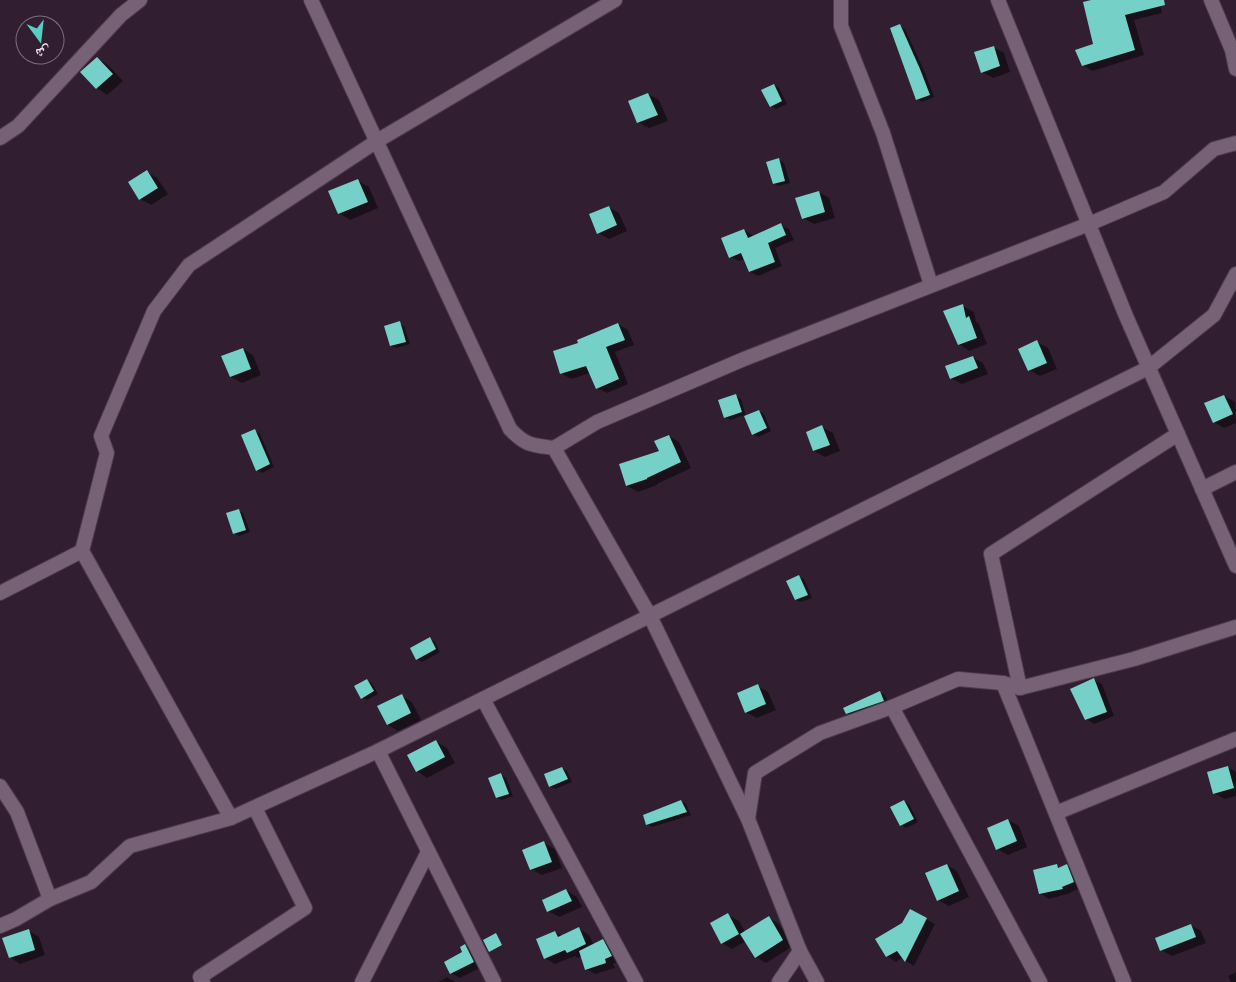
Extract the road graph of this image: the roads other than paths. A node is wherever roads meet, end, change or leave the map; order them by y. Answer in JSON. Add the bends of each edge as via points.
{"nodes":[{"id":1,"x":140,"y":0,"type":"edge"},
{"id":2,"x":311,"y":0,"type":"edge"},
{"id":3,"x":615,"y":0,"type":"edge"},
{"id":4,"x":841,"y":0,"type":"edge"},
{"id":5,"x":998,"y":0,"type":"edge"},
{"id":6,"x":1211,"y":0,"type":"edge"},
{"id":7,"x":1236,"y":69,"type":"edge"},
{"id":8,"x":0,"y":138,"type":"edge"},
{"id":9,"x":377,"y":141,"type":"junction"},
{"id":10,"x":1236,"y":143,"type":"edge"},
{"id":11,"x":1088,"y":224,"type":"junction"},
{"id":12,"x":1236,"y":274,"type":"edge"},
{"id":13,"x":931,"y":286,"type":"junction"},
{"id":14,"x":1148,"y":368,"type":"junction"},
{"id":15,"x":1178,"y":434,"type":"junction"},
{"id":16,"x":554,"y":448,"type":"junction"},
{"id":17,"x":1236,"y":472,"type":"edge"},
{"id":18,"x":1202,"y":489,"type":"junction"},
{"id":19,"x":82,"y":551,"type":"junction"},
{"id":20,"x":1236,"y":566,"type":"edge"},
{"id":21,"x":0,"y":593,"type":"edge"},
{"id":22,"x":650,"y":616,"type":"junction"},
{"id":23,"x":1236,"y":627,"type":"edge"},
{"id":24,"x":1003,"y":683,"type":"junction"},
{"id":25,"x":1020,"y":688,"type":"junction"},
{"id":26,"x":483,"y":699,"type":"junction"},
{"id":27,"x":892,"y":707,"type":"junction"},
{"id":28,"x":1236,"y":740,"type":"edge"},
{"id":29,"x":378,"y":751,"type":"junction"},
{"id":30,"x":0,"y":786,"type":"edge"},
{"id":31,"x":255,"y":808,"type":"junction"},
{"id":32,"x":1056,"y":813,"type":"junction"},
{"id":33,"x":232,"y":818,"type":"junction"},
{"id":34,"x":748,"y":819,"type":"junction"},
{"id":35,"x":428,"y":852,"type":"junction"},
{"id":36,"x":50,"y":899,"type":"junction"},
{"id":37,"x":0,"y":926,"type":"edge"},
{"id":38,"x":800,"y":951,"type":"junction"},
{"id":39,"x":203,"y":982,"type":"edge"},
{"id":40,"x":362,"y":982,"type":"edge"},
{"id":41,"x":494,"y":982,"type":"edge"},
{"id":42,"x":636,"y":982,"type":"edge"},
{"id":43,"x":779,"y":982,"type":"edge"},
{"id":44,"x":817,"y":982,"type":"edge"},
{"id":45,"x":1040,"y":982,"type":"edge"},
{"id":46,"x":1124,"y":982,"type":"edge"}],
"edges":[{"from":1,"to":8,"type":"street","via":[[121,15],[18,126]]},
{"from":2,"to":9,"type":"street"},
{"from":3,"to":9,"type":"street"},
{"from":4,"to":13,"type":"street","via":[[841,26],[882,133]]},
{"from":5,"to":11,"type":"street"},
{"from":6,"to":7,"type":"street","via":[[1232,50]]},
{"from":9,"to":16,"type":"street","via":[[510,429],[521,441]]},
{"from":9,"to":19,"type":"street","via":[[189,265],[154,311],[101,436],[107,454]]},
{"from":10,"to":11,"type":"street","via":[[1214,149],[1164,192]]},
{"from":11,"to":13,"type":"street"},
{"from":11,"to":14,"type":"street"},
{"from":12,"to":14,"type":"street","via":[[1214,315]]},
{"from":13,"to":16,"type":"street","via":[[744,359],[606,418]]},
{"from":14,"to":15,"type":"street"},
{"from":14,"to":22,"type":"street"},
{"from":15,"to":18,"type":"street"},
{"from":15,"to":25,"type":"street","via":[[991,554]]},
{"from":16,"to":22,"type":"street"},
{"from":17,"to":18,"type":"street"},
{"from":18,"to":20,"type":"street"},
{"from":19,"to":21,"type":"street"},
{"from":19,"to":33,"type":"street"},
{"from":22,"to":26,"type":"street"},
{"from":22,"to":34,"type":"street"},
{"from":23,"to":25,"type":"street","via":[[1134,659]]},
{"from":24,"to":25,"type":"street"},
{"from":24,"to":27,"type":"street","via":[[958,679]]},
{"from":24,"to":32,"type":"street"},
{"from":26,"to":29,"type":"street"},
{"from":26,"to":42,"type":"street"},
{"from":27,"to":34,"type":"street","via":[[820,732],[755,773]]},
{"from":27,"to":45,"type":"street"},
{"from":28,"to":32,"type":"street"},
{"from":29,"to":31,"type":"street"},
{"from":29,"to":35,"type":"street"},
{"from":30,"to":36,"type":"street","via":[[17,812]]},
{"from":31,"to":33,"type":"street"},
{"from":31,"to":39,"type":"street","via":[[305,908],[200,977]]},
{"from":32,"to":46,"type":"street"},
{"from":33,"to":36,"type":"street","via":[[130,846],[91,882]]},
{"from":34,"to":38,"type":"street"},
{"from":35,"to":40,"type":"street"},
{"from":35,"to":41,"type":"street"},
{"from":36,"to":37,"type":"street"},
{"from":38,"to":43,"type":"street"},
{"from":38,"to":44,"type":"street"}]}
